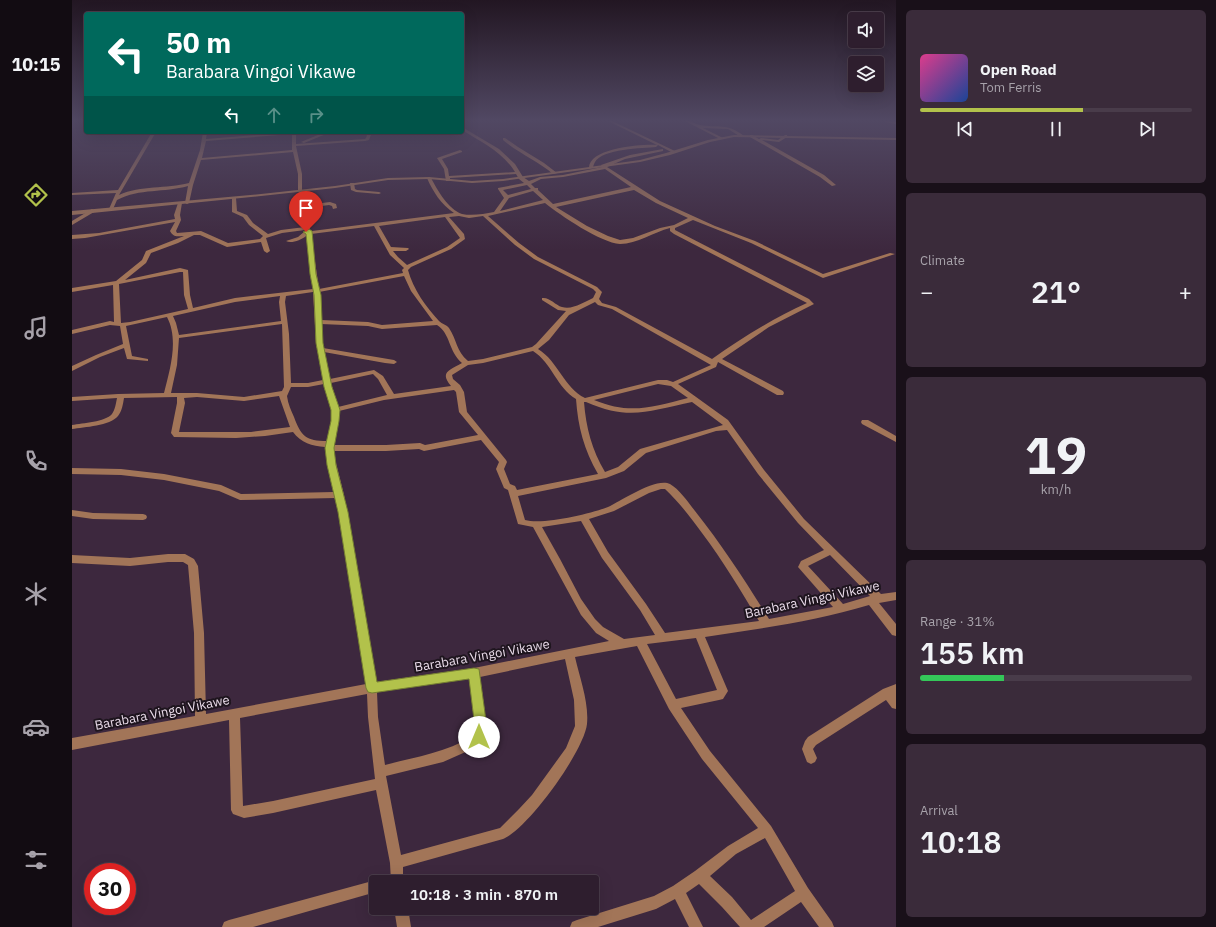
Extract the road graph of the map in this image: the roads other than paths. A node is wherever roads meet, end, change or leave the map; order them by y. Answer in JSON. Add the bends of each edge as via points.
{"nodes":[{"id":1,"x":135,"y":164,"type":"edge"},
{"id":2,"x":198,"y":164,"type":"edge"},
{"id":3,"x":299,"y":164,"type":"edge"},
{"id":4,"x":443,"y":164,"type":"edge"},
{"id":5,"x":512,"y":164,"type":"edge"},
{"id":6,"x":545,"y":164,"type":"edge"},
{"id":7,"x":617,"y":164,"type":"edge"},
{"id":8,"x":802,"y":164,"type":"edge"},
{"id":9,"x":605,"y":166,"type":"junction"},
{"id":10,"x":591,"y":167,"type":"joint"},
{"id":11,"x":518,"y":173,"type":"junction"},
{"id":12,"x":555,"y":173,"type":"junction"},
{"id":13,"x":429,"y":178,"type":"junction"},
{"id":14,"x":448,"y":178,"type":"junction"},
{"id":15,"x":522,"y":178,"type":"junction"},
{"id":16,"x":529,"y":183,"type":"junction"},
{"id":17,"x":190,"y":184,"type":"junction"},
{"id":18,"x":352,"y":184,"type":"junction"},
{"id":19,"x":834,"y":185,"type":"dead end"},
{"id":20,"x":635,"y":188,"type":"junction"},
{"id":21,"x":300,"y":190,"type":"junction"},
{"id":22,"x":536,"y":190,"type":"junction"},
{"id":23,"x":120,"y":191,"type":"junction"},
{"id":24,"x":72,"y":194,"type":"edge"},
{"id":25,"x":379,"y":194,"type":"dead end"},
{"id":26,"x":506,"y":197,"type":"junction"},
{"id":27,"x":234,"y":198,"type":"junction"},
{"id":28,"x":115,"y":199,"type":"junction"},
{"id":29,"x":546,"y":201,"type":"junction"},
{"id":30,"x":180,"y":203,"type":"junction"},
{"id":31,"x":187,"y":203,"type":"junction"},
{"id":32,"x":552,"y":206,"type":"junction"},
{"id":33,"x":305,"y":207,"type":"junction"},
{"id":34,"x":335,"y":208,"type":"dead end"},
{"id":35,"x":111,"y":209,"type":"junction"},
{"id":36,"x":92,"y":211,"type":"junction"},
{"id":37,"x":496,"y":212,"type":"junction"},
{"id":38,"x":72,"y":213,"type":"edge"},
{"id":39,"x":460,"y":214,"type":"junction"},
{"id":40,"x":483,"y":214,"type":"junction"},
{"id":41,"x":446,"y":216,"type":"junction"},
{"id":42,"x":692,"y":218,"type":"junction"},
{"id":43,"x":178,"y":220,"type":"junction"},
{"id":44,"x":685,"y":222,"type":"junction"},
{"id":45,"x":72,"y":223,"type":"edge"},
{"id":46,"x":376,"y":225,"type":"junction"},
{"id":47,"x":677,"y":226,"type":"junction"},
{"id":48,"x":308,"y":230,"type":"junction"},
{"id":49,"x":194,"y":233,"type":"junction"},
{"id":50,"x":685,"y":237,"type":"junction"},
{"id":51,"x":72,"y":238,"type":"edge"},
{"id":52,"x":265,"y":238,"type":"junction"},
{"id":53,"x":289,"y":241,"type":"dead end"},
{"id":54,"x":389,"y":249,"type":"junction"},
{"id":55,"x":406,"y":249,"type":"dead end"},
{"id":56,"x":267,"y":251,"type":"dead end"},
{"id":57,"x":892,"y":254,"type":"dead end"},
{"id":58,"x":406,"y":271,"type":"junction"},
{"id":59,"x":117,"y":283,"type":"junction"},
{"id":60,"x":72,"y":290,"type":"edge"},
{"id":61,"x":316,"y":290,"type":"junction"},
{"id":62,"x":283,"y":294,"type":"junction"},
{"id":63,"x":544,"y":299,"type":"dead end"},
{"id":64,"x":596,"y":299,"type":"junction"},
{"id":65,"x":191,"y":310,"type":"junction"},
{"id":66,"x":572,"y":310,"type":"junction"},
{"id":67,"x":169,"y":315,"type":"junction"},
{"id":68,"x":285,"y":322,"type":"junction"},
{"id":69,"x":319,"y":322,"type":"junction"},
{"id":70,"x":438,"y":323,"type":"junction"},
{"id":71,"x":120,"y":325,"type":"junction"},
{"id":72,"x":72,"y":332,"type":"edge"},
{"id":73,"x":175,"y":337,"type":"junction"},
{"id":74,"x":127,"y":346,"type":"junction"},
{"id":75,"x":534,"y":349,"type":"junction"},
{"id":76,"x":322,"y":350,"type":"junction"},
{"id":77,"x":146,"y":360,"type":"dead end"},
{"id":78,"x":715,"y":361,"type":"junction"},
{"id":79,"x":394,"y":362,"type":"dead end"},
{"id":80,"x":466,"y":364,"type":"junction"},
{"id":81,"x":72,"y":369,"type":"edge"},
{"id":82,"x":72,"y":378,"type":"edge"},
{"id":83,"x":327,"y":380,"type":"junction"},
{"id":84,"x":673,"y":384,"type":"junction"},
{"id":85,"x":288,"y":385,"type":"junction"},
{"id":86,"x":457,"y":387,"type":"junction"},
{"id":87,"x":284,"y":393,"type":"junction"},
{"id":88,"x":780,"y":393,"type":"dead end"},
{"id":89,"x":167,"y":395,"type":"junction"},
{"id":90,"x":121,"y":396,"type":"junction"},
{"id":91,"x":180,"y":396,"type":"junction"},
{"id":92,"x":393,"y":397,"type":"junction"},
{"id":93,"x":694,"y":398,"type":"junction"},
{"id":94,"x":72,"y":399,"type":"edge"},
{"id":95,"x":584,"y":399,"type":"junction"},
{"id":96,"x":336,"y":410,"type":"junction"},
{"id":97,"x":865,"y":422,"type":"dead end"},
{"id":98,"x":72,"y":427,"type":"edge"},
{"id":99,"x":729,"y":427,"type":"junction"},
{"id":100,"x":294,"y":429,"type":"junction"},
{"id":101,"x":483,"y":437,"type":"junction"},
{"id":102,"x":896,"y":439,"type":"edge"},
{"id":103,"x":329,"y":446,"type":"junction"},
{"id":104,"x":72,"y":472,"type":"edge"},
{"id":105,"x":603,"y":476,"type":"junction"},
{"id":106,"x":514,"y":494,"type":"junction"},
{"id":107,"x":340,"y":495,"type":"junction"},
{"id":108,"x":72,"y":513,"type":"edge"},
{"id":109,"x":583,"y":517,"type":"junction"},
{"id":110,"x":143,"y":518,"type":"dead end"},
{"id":111,"x":536,"y":524,"type":"junction"},
{"id":112,"x":830,"y":552,"type":"junction"},
{"id":113,"x":72,"y":559,"type":"edge"},
{"id":114,"x":896,"y":596,"type":"edge"},
{"id":115,"x":875,"y":600,"type":"junction"},
{"id":116,"x":841,"y":609,"type":"junction"},
{"id":117,"x":766,"y":623,"type":"junction"},
{"id":118,"x":896,"y":632,"type":"edge"},
{"id":119,"x":699,"y":634,"type":"junction"},
{"id":120,"x":663,"y":638,"type":"junction"},
{"id":121,"x":640,"y":641,"type":"junction"},
{"id":122,"x":624,"y":644,"type":"junction"},
{"id":123,"x":569,"y":654,"type":"junction"},
{"id":124,"x":474,"y":673,"type":"junction"},
{"id":125,"x":372,"y":688,"type":"junction"},
{"id":126,"x":892,"y":691,"type":"edge"},
{"id":127,"x":896,"y":704,"type":"edge"},
{"id":128,"x":673,"y":705,"type":"junction"},
{"id":129,"x":234,"y":712,"type":"junction"},
{"id":130,"x":201,"y":719,"type":"junction"},
{"id":131,"x":72,"y":744,"type":"edge"},
{"id":132,"x":811,"y":758,"type":"dead end"},
{"id":133,"x":381,"y":777,"type":"junction"},
{"id":134,"x":767,"y":830,"type":"junction"},
{"id":135,"x":396,"y":864,"type":"junction"},
{"id":136,"x":395,"y":875,"type":"edge"},
{"id":137,"x":700,"y":876,"type":"junction"},
{"id":138,"x":369,"y":888,"type":"edge"},
{"id":139,"x":678,"y":891,"type":"junction"},
{"id":140,"x":803,"y":893,"type":"junction"},
{"id":141,"x":402,"y":915,"type":"edge"},
{"id":142,"x":229,"y":927,"type":"edge"},
{"id":143,"x":404,"y":927,"type":"edge"},
{"id":144,"x":577,"y":927,"type":"edge"},
{"id":145,"x":696,"y":927,"type":"edge"},
{"id":146,"x":749,"y":927,"type":"edge"},
{"id":147,"x":752,"y":927,"type":"edge"},
{"id":148,"x":827,"y":927,"type":"edge"}],
"edges":[{"from":1,"to":23,"type":"street"},
{"from":2,"to":17,"type":"street"},
{"from":3,"to":21,"type":"street"},
{"from":4,"to":14,"type":"street"},
{"from":5,"to":11,"type":"street"},
{"from":6,"to":12,"type":"street"},
{"from":7,"to":9,"type":"street"},
{"from":8,"to":19,"type":"street"},
{"from":9,"to":10,"type":"street"},
{"from":9,"to":16,"type":"street","via":[[563,176],[540,178]]},
{"from":9,"to":20,"type":"street"},
{"from":10,"to":12,"type":"street"},
{"from":11,"to":14,"type":"street"},
{"from":11,"to":15,"type":"street"},
{"from":12,"to":15,"type":"street"},
{"from":13,"to":14,"type":"street"},
{"from":13,"to":18,"type":"street","via":[[388,179]]},
{"from":13,"to":39,"type":"street","via":[[439,196]]},
{"from":14,"to":15,"type":"street","via":[[483,182]]},
{"from":15,"to":16,"type":"street"},
{"from":16,"to":22,"type":"street"},
{"from":16,"to":26,"type":"street","via":[[500,189]]},
{"from":17,"to":28,"type":"street","via":[[134,190]]},
{"from":17,"to":31,"type":"street"},
{"from":18,"to":21,"type":"street"},
{"from":18,"to":25,"type":"street","via":[[353,190]]},
{"from":20,"to":32,"type":"street"},
{"from":20,"to":42,"type":"street"},
{"from":21,"to":27,"type":"street"},
{"from":21,"to":33,"type":"street"},
{"from":22,"to":26,"type":"street"},
{"from":22,"to":29,"type":"street"},
{"from":23,"to":24,"type":"street"},
{"from":23,"to":28,"type":"street"},
{"from":26,"to":37,"type":"street","via":[[506,201]]},
{"from":27,"to":31,"type":"street"},
{"from":27,"to":52,"type":"street","via":[[235,212],[245,216]]},
{"from":28,"to":35,"type":"street"},
{"from":29,"to":32,"type":"street"},
{"from":29,"to":37,"type":"street"},
{"from":30,"to":31,"type":"street"},
{"from":30,"to":35,"type":"street"},
{"from":30,"to":43,"type":"street"},
{"from":32,"to":47,"type":"street","via":[[597,234],[617,242]]},
{"from":33,"to":34,"type":"street","via":[[330,204]]},
{"from":33,"to":48,"type":"street"},
{"from":35,"to":36,"type":"street"},
{"from":36,"to":38,"type":"street"},
{"from":36,"to":45,"type":"street"},
{"from":37,"to":40,"type":"street"},
{"from":39,"to":40,"type":"street"},
{"from":39,"to":41,"type":"street"},
{"from":40,"to":64,"type":"street","via":[[536,258],[595,288],[599,292]]},
{"from":41,"to":46,"type":"street"},
{"from":41,"to":58,"type":"street","via":[[463,238],[449,248],[409,266]]},
{"from":42,"to":44,"type":"street"},
{"from":42,"to":57,"type":"street","via":[[753,242],[823,276]]},
{"from":43,"to":49,"type":"street","via":[[173,231],[176,235]]},
{"from":43,"to":51,"type":"street"},
{"from":44,"to":47,"type":"street"},
{"from":44,"to":50,"type":"street"},
{"from":46,"to":48,"type":"street"},
{"from":46,"to":54,"type":"street"},
{"from":47,"to":50,"type":"street","via":[[672,230]]},
{"from":48,"to":52,"type":"street"},
{"from":48,"to":53,"type":"street","via":[[300,238]]},
{"from":48,"to":61,"type":"street"},
{"from":49,"to":52,"type":"street","via":[[227,244]]},
{"from":49,"to":59,"type":"street","via":[[148,252],[142,264]]},
{"from":50,"to":78,"type":"street","via":[[811,304],[772,323]]},
{"from":52,"to":56,"type":"street"},
{"from":54,"to":55,"type":"street"},
{"from":54,"to":58,"type":"street","via":[[391,255]]},
{"from":58,"to":61,"type":"street"},
{"from":58,"to":70,"type":"street","via":[[419,299]]},
{"from":59,"to":60,"type":"street"},
{"from":59,"to":65,"type":"street","via":[[186,271],[187,295]]},
{"from":59,"to":71,"type":"street"},
{"from":61,"to":62,"type":"street"},
{"from":61,"to":69,"type":"street"},
{"from":62,"to":65,"type":"street","via":[[235,300]]},
{"from":62,"to":68,"type":"street"},
{"from":63,"to":66,"type":"street","via":[[560,308]]},
{"from":64,"to":66,"type":"street"},
{"from":64,"to":78,"type":"street","via":[[600,304],[614,308]]},
{"from":65,"to":67,"type":"street"},
{"from":66,"to":75,"type":"street","via":[[554,327],[544,343]]},
{"from":67,"to":71,"type":"street"},
{"from":67,"to":73,"type":"street","via":[[173,321]]},
{"from":68,"to":73,"type":"street"},
{"from":68,"to":85,"type":"street"},
{"from":69,"to":70,"type":"street","via":[[382,327]]},
{"from":69,"to":76,"type":"street","via":[[319,343]]},
{"from":70,"to":80,"type":"street","via":[[446,328],[458,356]]},
{"from":71,"to":72,"type":"street","via":[[110,323]]},
{"from":71,"to":74,"type":"street"},
{"from":73,"to":89,"type":"street","via":[[174,362]]},
{"from":74,"to":77,"type":"street","via":[[130,359]]},
{"from":74,"to":81,"type":"street"},
{"from":75,"to":80,"type":"street"},
{"from":75,"to":95,"type":"street","via":[[543,354],[565,384]]},
{"from":76,"to":79,"type":"street"},
{"from":76,"to":83,"type":"street"},
{"from":78,"to":84,"type":"street","via":[[714,366]]},
{"from":78,"to":88,"type":"street"},
{"from":80,"to":86,"type":"street","via":[[449,374],[449,379]]},
{"from":81,"to":82,"type":"street"},
{"from":83,"to":85,"type":"street"},
{"from":83,"to":92,"type":"street","via":[[374,372],[382,378]]},
{"from":83,"to":96,"type":"street"},
{"from":84,"to":93,"type":"street"},
{"from":84,"to":95,"type":"street","via":[[658,382]]},
{"from":85,"to":87,"type":"street"},
{"from":86,"to":92,"type":"street"},
{"from":86,"to":101,"type":"street","via":[[463,412]]},
{"from":87,"to":91,"type":"street","via":[[244,398]]},
{"from":87,"to":100,"type":"street"},
{"from":89,"to":90,"type":"street"},
{"from":89,"to":91,"type":"street"},
{"from":90,"to":94,"type":"street"},
{"from":90,"to":98,"type":"street","via":[[118,410],[112,418]]},
{"from":91,"to":100,"type":"street","via":[[181,408],[175,433],[177,435],[218,436]]},
{"from":92,"to":96,"type":"street"},
{"from":93,"to":95,"type":"street","via":[[631,412]]},
{"from":93,"to":99,"type":"street","via":[[719,416]]},
{"from":95,"to":105,"type":"street","via":[[580,416],[585,441]]},
{"from":96,"to":103,"type":"street"},
{"from":97,"to":102,"type":"street"},
{"from":99,"to":105,"type":"street","via":[[643,451],[621,469]]},
{"from":99,"to":112,"type":"street","via":[[761,472]]},
{"from":100,"to":103,"type":"street","via":[[304,440]]},
{"from":101,"to":103,"type":"street","via":[[424,448]]},
{"from":101,"to":106,"type":"street","via":[[502,462],[500,469],[507,486],[512,488]]},
{"from":103,"to":107,"type":"street"},
{"from":104,"to":107,"type":"street","via":[[122,472],[164,476],[222,488],[240,497]]},
{"from":105,"to":106,"type":"street"},
{"from":106,"to":111,"type":"street","via":[[521,522],[528,525]]},
{"from":107,"to":125,"type":"street"},
{"from":108,"to":110,"type":"street"},
{"from":109,"to":111,"type":"street"},
{"from":109,"to":117,"type":"street","via":[[610,510],[656,486],[667,486],[707,534]]},
{"from":109,"to":120,"type":"street"},
{"from":111,"to":122,"type":"street","via":[[579,607],[602,632]]},
{"from":112,"to":115,"type":"street"},
{"from":112,"to":116,"type":"street","via":[[804,564],[803,567]]},
{"from":113,"to":130,"type":"street","via":[[130,562],[185,558],[191,562],[199,633]]},
{"from":114,"to":115,"type":"street","name":"Barabara Vingoi Vikawe"},
{"from":115,"to":116,"type":"street","name":"Barabara Vingoi Vikawe"},
{"from":115,"to":118,"type":"street"},
{"from":116,"to":117,"type":"street","name":"Barabara Vingoi Vikawe"},
{"from":117,"to":119,"type":"street","name":"Barabara Vingoi Vikawe"},
{"from":119,"to":120,"type":"street","name":"Barabara Vingoi Vikawe"},
{"from":119,"to":128,"type":"street","via":[[722,691],[719,695]]},
{"from":120,"to":121,"type":"street","name":"Barabara Vingoi Vikawe"},
{"from":121,"to":122,"type":"street","name":"Barabara Vingoi Vikawe"},
{"from":121,"to":128,"type":"street"},
{"from":122,"to":123,"type":"street","name":"Barabara Vingoi Vikawe"},
{"from":123,"to":124,"type":"street","name":"Barabara Vingoi Vikawe"},
{"from":123,"to":135,"type":"street","via":[[581,725],[577,738],[553,779],[503,833]]},
{"from":124,"to":125,"type":"street","name":"Barabara Vingoi Vikawe"},
{"from":124,"to":133,"type":"street","via":[[481,728],[477,740],[443,756]]},
{"from":125,"to":129,"type":"street","name":"Barabara Vingoi Vikawe"},
{"from":125,"to":133,"type":"street"},
{"from":126,"to":127,"type":"street"},
{"from":126,"to":132,"type":"street","via":[[812,741],[807,747]]},
{"from":128,"to":134,"type":"street","via":[[706,755]]},
{"from":129,"to":130,"type":"street","name":"Barabara Vingoi Vikawe"},
{"from":129,"to":133,"type":"street","via":[[237,810],[244,812],[273,807]]},
{"from":130,"to":131,"type":"street","name":"Barabara Vingoi Vikawe"},
{"from":133,"to":135,"type":"street"},
{"from":134,"to":137,"type":"street","via":[[732,850]]},
{"from":134,"to":140,"type":"street"},
{"from":135,"to":136,"type":"street"},
{"from":137,"to":139,"type":"street"},
{"from":137,"to":146,"type":"street"},
{"from":138,"to":142,"type":"street"},
{"from":139,"to":144,"type":"street","via":[[656,902]]},
{"from":139,"to":145,"type":"street"},
{"from":140,"to":147,"type":"street"},
{"from":140,"to":148,"type":"street"},
{"from":141,"to":143,"type":"street"}]}
